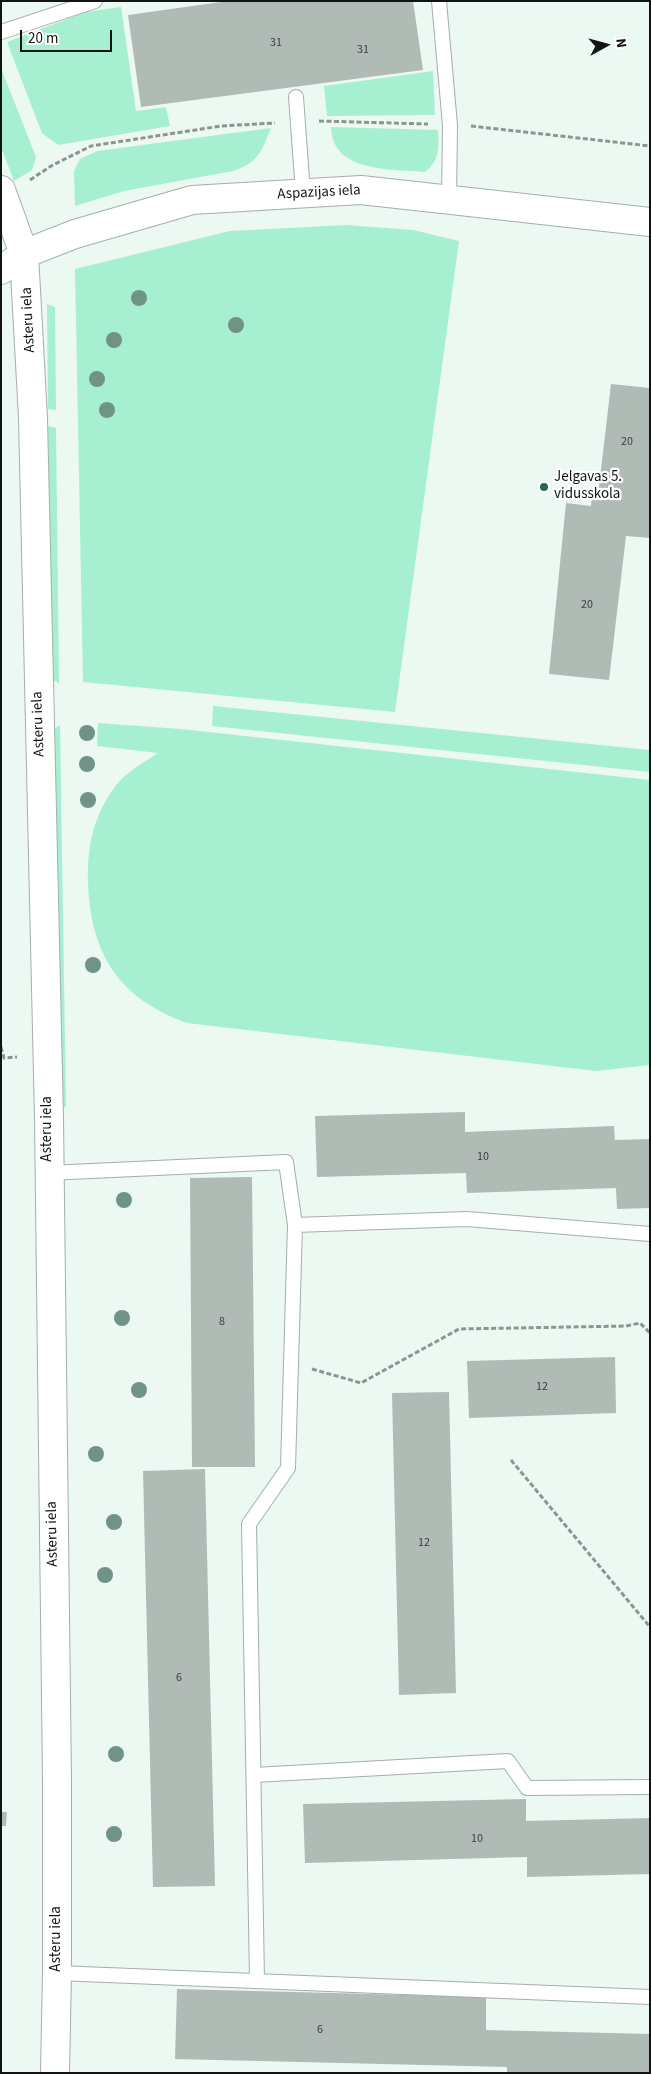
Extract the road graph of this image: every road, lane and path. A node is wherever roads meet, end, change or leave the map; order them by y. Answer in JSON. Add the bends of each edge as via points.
{"nodes":[{"id":1,"x":95,"y":1,"type":"edge"},
{"id":2,"x":439,"y":1,"type":"edge"},
{"id":3,"x":1,"y":32,"type":"edge"},
{"id":4,"x":296,"y":98,"type":"dead end"},
{"id":5,"x":299,"y":122,"type":"junction"},
{"id":6,"x":450,"y":125,"type":"junction"},
{"id":7,"x":650,"y":146,"type":"edge"},
{"id":8,"x":51,"y":166,"type":"dead end"},
{"id":9,"x":1,"y":190,"type":"edge"},
{"id":10,"x":303,"y":193,"type":"junction"},
{"id":11,"x":449,"y":200,"type":"junction"},
{"id":12,"x":650,"y":222,"type":"edge"},
{"id":13,"x":24,"y":254,"type":"junction"},
{"id":14,"x":1,"y":270,"type":"edge"},
{"id":15,"x":48,"y":1173,"type":"junction"},
{"id":16,"x":294,"y":1225,"type":"junction"},
{"id":17,"x":650,"y":1234,"type":"edge"},
{"id":18,"x":650,"y":1333,"type":"edge"},
{"id":19,"x":290,"y":1363,"type":"junction"},
{"id":20,"x":512,"y":1460,"type":"dead end"},
{"id":21,"x":650,"y":1627,"type":"edge"},
{"id":22,"x":254,"y":1775,"type":"junction"},
{"id":23,"x":650,"y":1786,"type":"edge"},
{"id":24,"x":57,"y":1973,"type":"junction"},
{"id":25,"x":258,"y":1980,"type":"junction"},
{"id":26,"x":650,"y":1997,"type":"edge"},
{"id":27,"x":55,"y":2073,"type":"edge"}],
"edges":[{"from":1,"to":3,"type":"lane"},
{"from":2,"to":6,"type":"lane"},
{"from":4,"to":5,"type":"lane"},
{"from":5,"to":6,"type":"path"},
{"from":5,"to":8,"type":"path","via":[[221,126],[91,146]]},
{"from":5,"to":10,"type":"lane"},
{"from":6,"to":7,"type":"path"},
{"from":6,"to":11,"type":"lane"},
{"from":9,"to":13,"type":"street","name":"Asteru iela"},
{"from":10,"to":11,"type":"street","name":"Aspazijas iela","via":[[361,190]]},
{"from":10,"to":13,"type":"street","name":"Aspazijas iela","via":[[192,200],[75,234]]},
{"from":11,"to":12,"type":"street","name":"Aspazijas iela"},
{"from":13,"to":14,"type":"street","name":"Aspazijas iela"},
{"from":13,"to":15,"type":"street","name":"Asteru iela","via":[[33,427]]},
{"from":15,"to":16,"type":"lane","via":[[286,1162]]},
{"from":15,"to":24,"type":"street","name":"Asteru iela"},
{"from":16,"to":17,"type":"lane","via":[[467,1219]]},
{"from":16,"to":19,"type":"lane"},
{"from":18,"to":19,"type":"path","via":[[640,1323],[626,1326],[460,1328],[361,1383]]},
{"from":19,"to":22,"type":"lane","via":[[288,1468],[249,1524]]},
{"from":20,"to":21,"type":"path"},
{"from":22,"to":23,"type":"lane","via":[[508,1761],[527,1788]]},
{"from":22,"to":25,"type":"lane"},
{"from":24,"to":25,"type":"lane"},
{"from":24,"to":27,"type":"street","name":"Asteru iela"},
{"from":25,"to":26,"type":"lane"}]}
